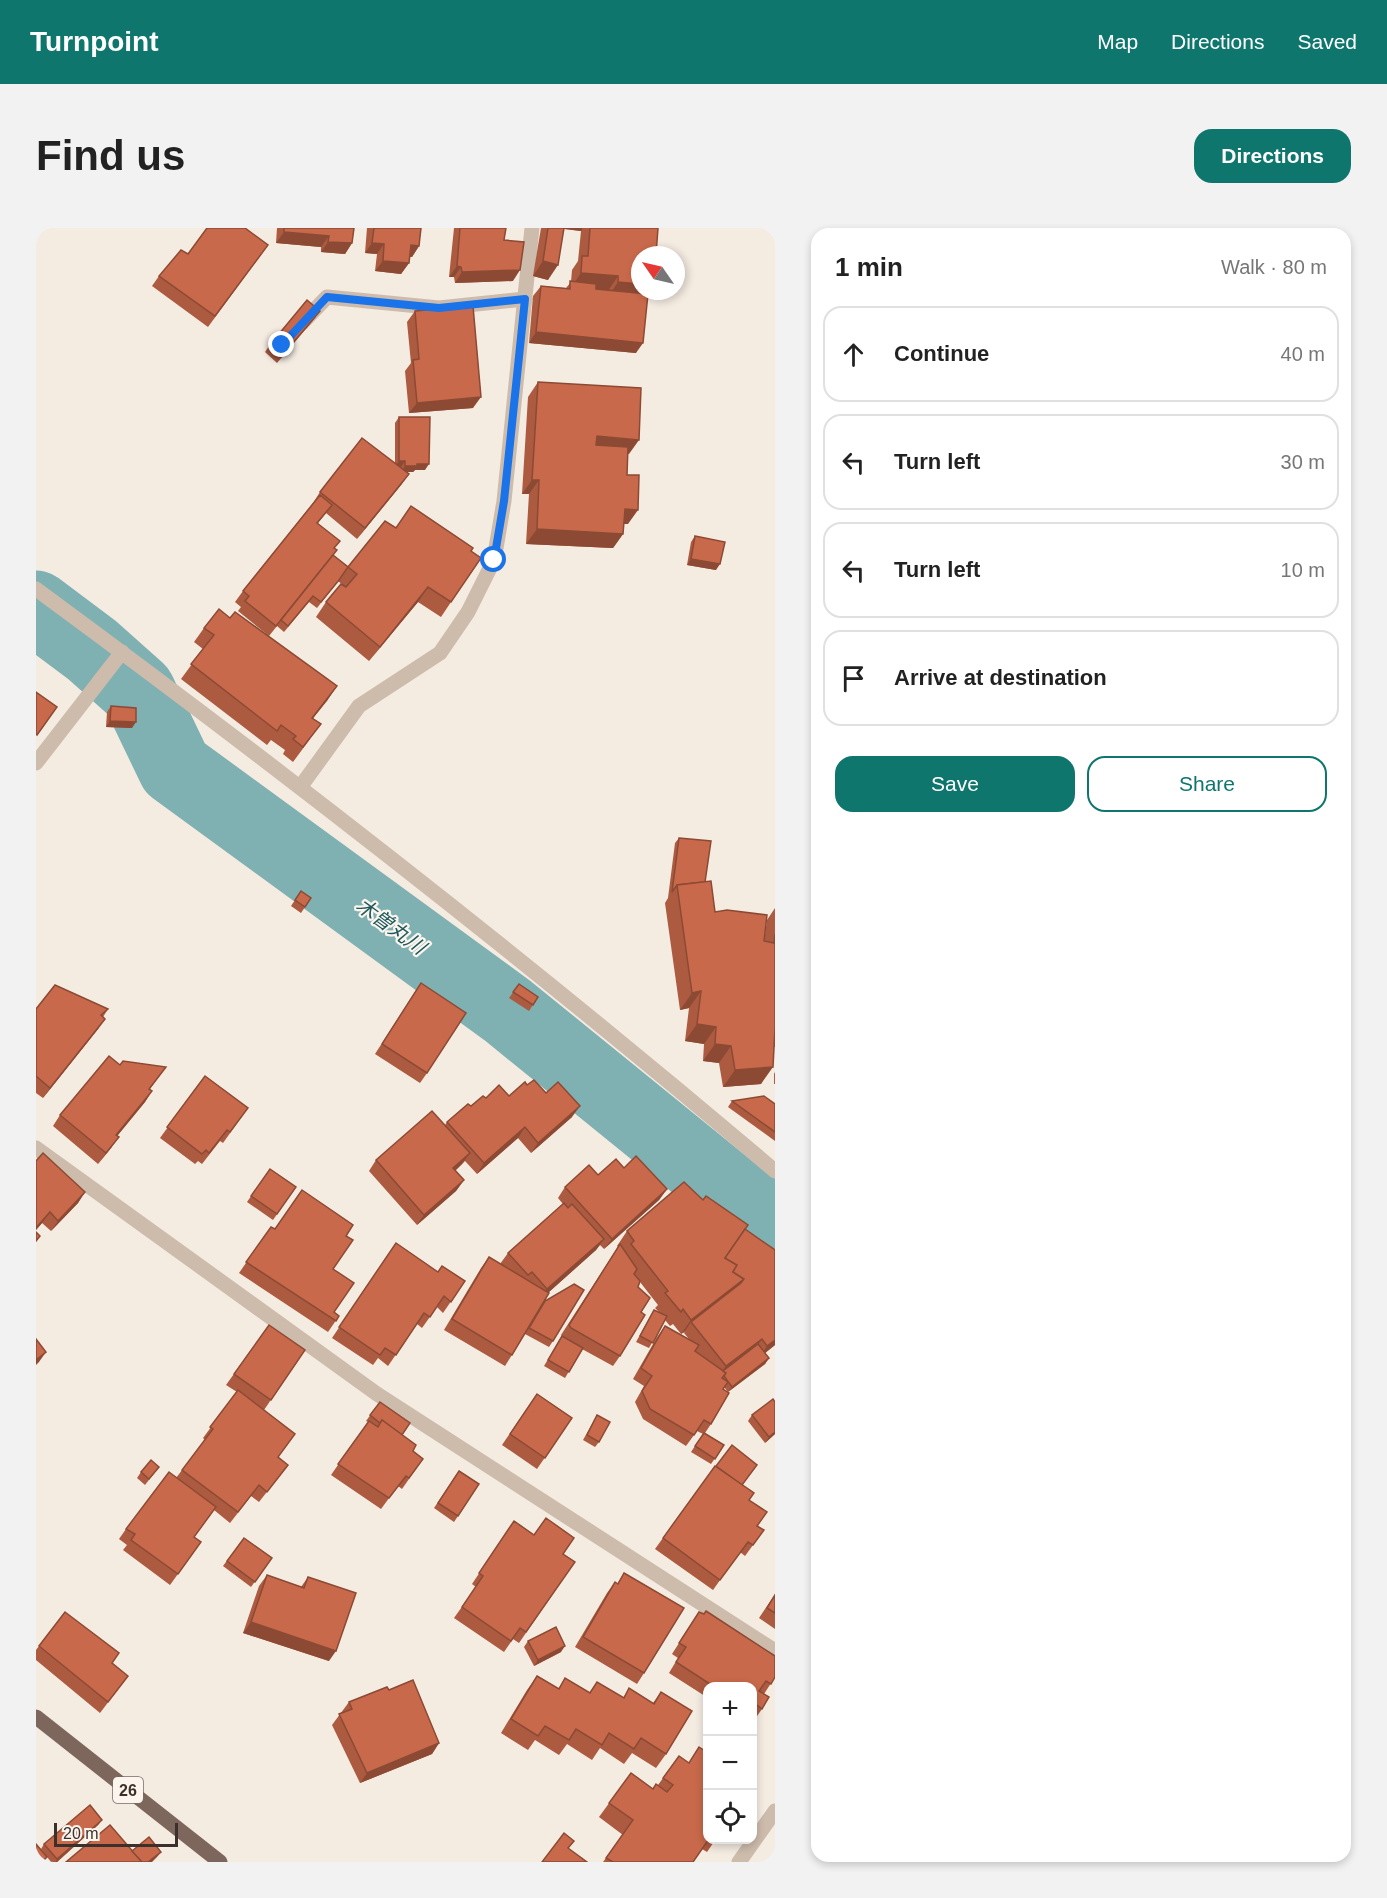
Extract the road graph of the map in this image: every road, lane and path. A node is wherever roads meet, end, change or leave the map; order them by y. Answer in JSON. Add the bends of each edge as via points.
{"nodes":[{"id":1,"x":532,"y":228,"type":"edge"},
{"id":2,"x":525,"y":299,"type":"junction"},
{"id":3,"x":289,"y":337,"type":"edge"},
{"id":4,"x":36,"y":589,"type":"edge"},
{"id":5,"x":122,"y":652,"type":"junction"},
{"id":6,"x":36,"y":763,"type":"edge"},
{"id":7,"x":301,"y":786,"type":"junction"},
{"id":8,"x":36,"y":1148,"type":"edge"},
{"id":9,"x":775,"y":1172,"type":"edge"},
{"id":10,"x":775,"y":1651,"type":"edge"},
{"id":11,"x":36,"y":1717,"type":"edge"},
{"id":12,"x":775,"y":1811,"type":"edge"},
{"id":13,"x":220,"y":1862,"type":"edge"},
{"id":14,"x":739,"y":1862,"type":"edge"}],
"edges":[{"from":1,"to":2,"type":"street"},
{"from":2,"to":3,"type":"street","via":[[439,308],[327,297]]},
{"from":2,"to":7,"type":"street","via":[[494,560],[468,612],[440,653],[358,706]]},
{"from":4,"to":5,"type":"street"},
{"from":5,"to":6,"type":"street"},
{"from":5,"to":7,"type":"street"},
{"from":7,"to":9,"type":"street","via":[[648,1063]]},
{"from":8,"to":10,"type":"street","via":[[377,1394]]},
{"from":11,"to":13,"type":"main road","number":"26"},
{"from":12,"to":14,"type":"street"}]}
